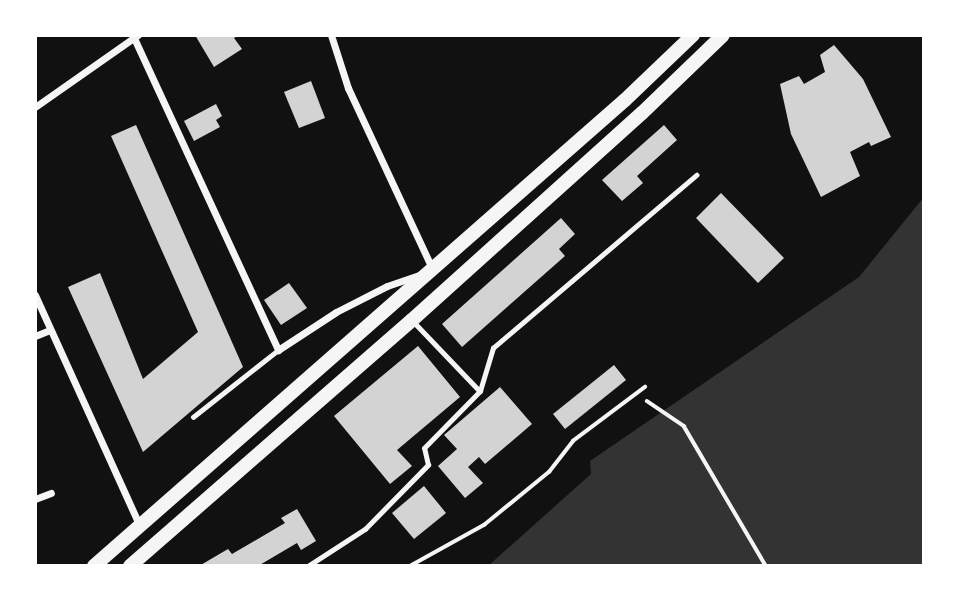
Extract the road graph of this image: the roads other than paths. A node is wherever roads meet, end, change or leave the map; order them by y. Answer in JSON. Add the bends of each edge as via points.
{"nodes":[{"id":1,"x":331,"y":35,"type":"edge"},
{"id":2,"x":693,"y":35,"type":"edge"},
{"id":3,"x":723,"y":35,"type":"edge"},
{"id":4,"x":136,"y":37,"type":"edge"},
{"id":5,"x":35,"y":107,"type":"edge"},
{"id":6,"x":696,"y":175,"type":"dead end"},
{"id":7,"x":433,"y":270,"type":"junction"},
{"id":8,"x":35,"y":295,"type":"edge"},
{"id":9,"x":412,"y":320,"type":"junction"},
{"id":10,"x":50,"y":330,"type":"junction"},
{"id":11,"x":35,"y":336,"type":"edge"},
{"id":12,"x":278,"y":350,"type":"junction"},
{"id":13,"x":480,"y":391,"type":"junction"},
{"id":14,"x":193,"y":417,"type":"dead end"},
{"id":15,"x":51,"y":493,"type":"dead end"},
{"id":16,"x":35,"y":499,"type":"edge"},
{"id":17,"x":141,"y":528,"type":"junction"},
{"id":18,"x":132,"y":565,"type":"edge"},
{"id":19,"x":94,"y":566,"type":"edge"},
{"id":20,"x":308,"y":566,"type":"edge"}],
"edges":[{"from":1,"to":7,"type":"street","via":[[348,88]]},
{"from":2,"to":7,"type":"main road"},
{"from":3,"to":9,"type":"main road"},
{"from":4,"to":5,"type":"street"},
{"from":4,"to":12,"type":"street"},
{"from":6,"to":13,"type":"lane","via":[[493,348]]},
{"from":7,"to":12,"type":"street","via":[[387,286],[336,312]]},
{"from":7,"to":17,"type":"main road"},
{"from":8,"to":10,"type":"street"},
{"from":9,"to":13,"type":"lane"},
{"from":9,"to":18,"type":"main road"},
{"from":10,"to":11,"type":"street"},
{"from":10,"to":17,"type":"street"},
{"from":12,"to":14,"type":"lane"},
{"from":13,"to":20,"type":"lane","via":[[424,448],[428,465],[365,529]]},
{"from":15,"to":16,"type":"street"},
{"from":17,"to":19,"type":"main road"}]}
